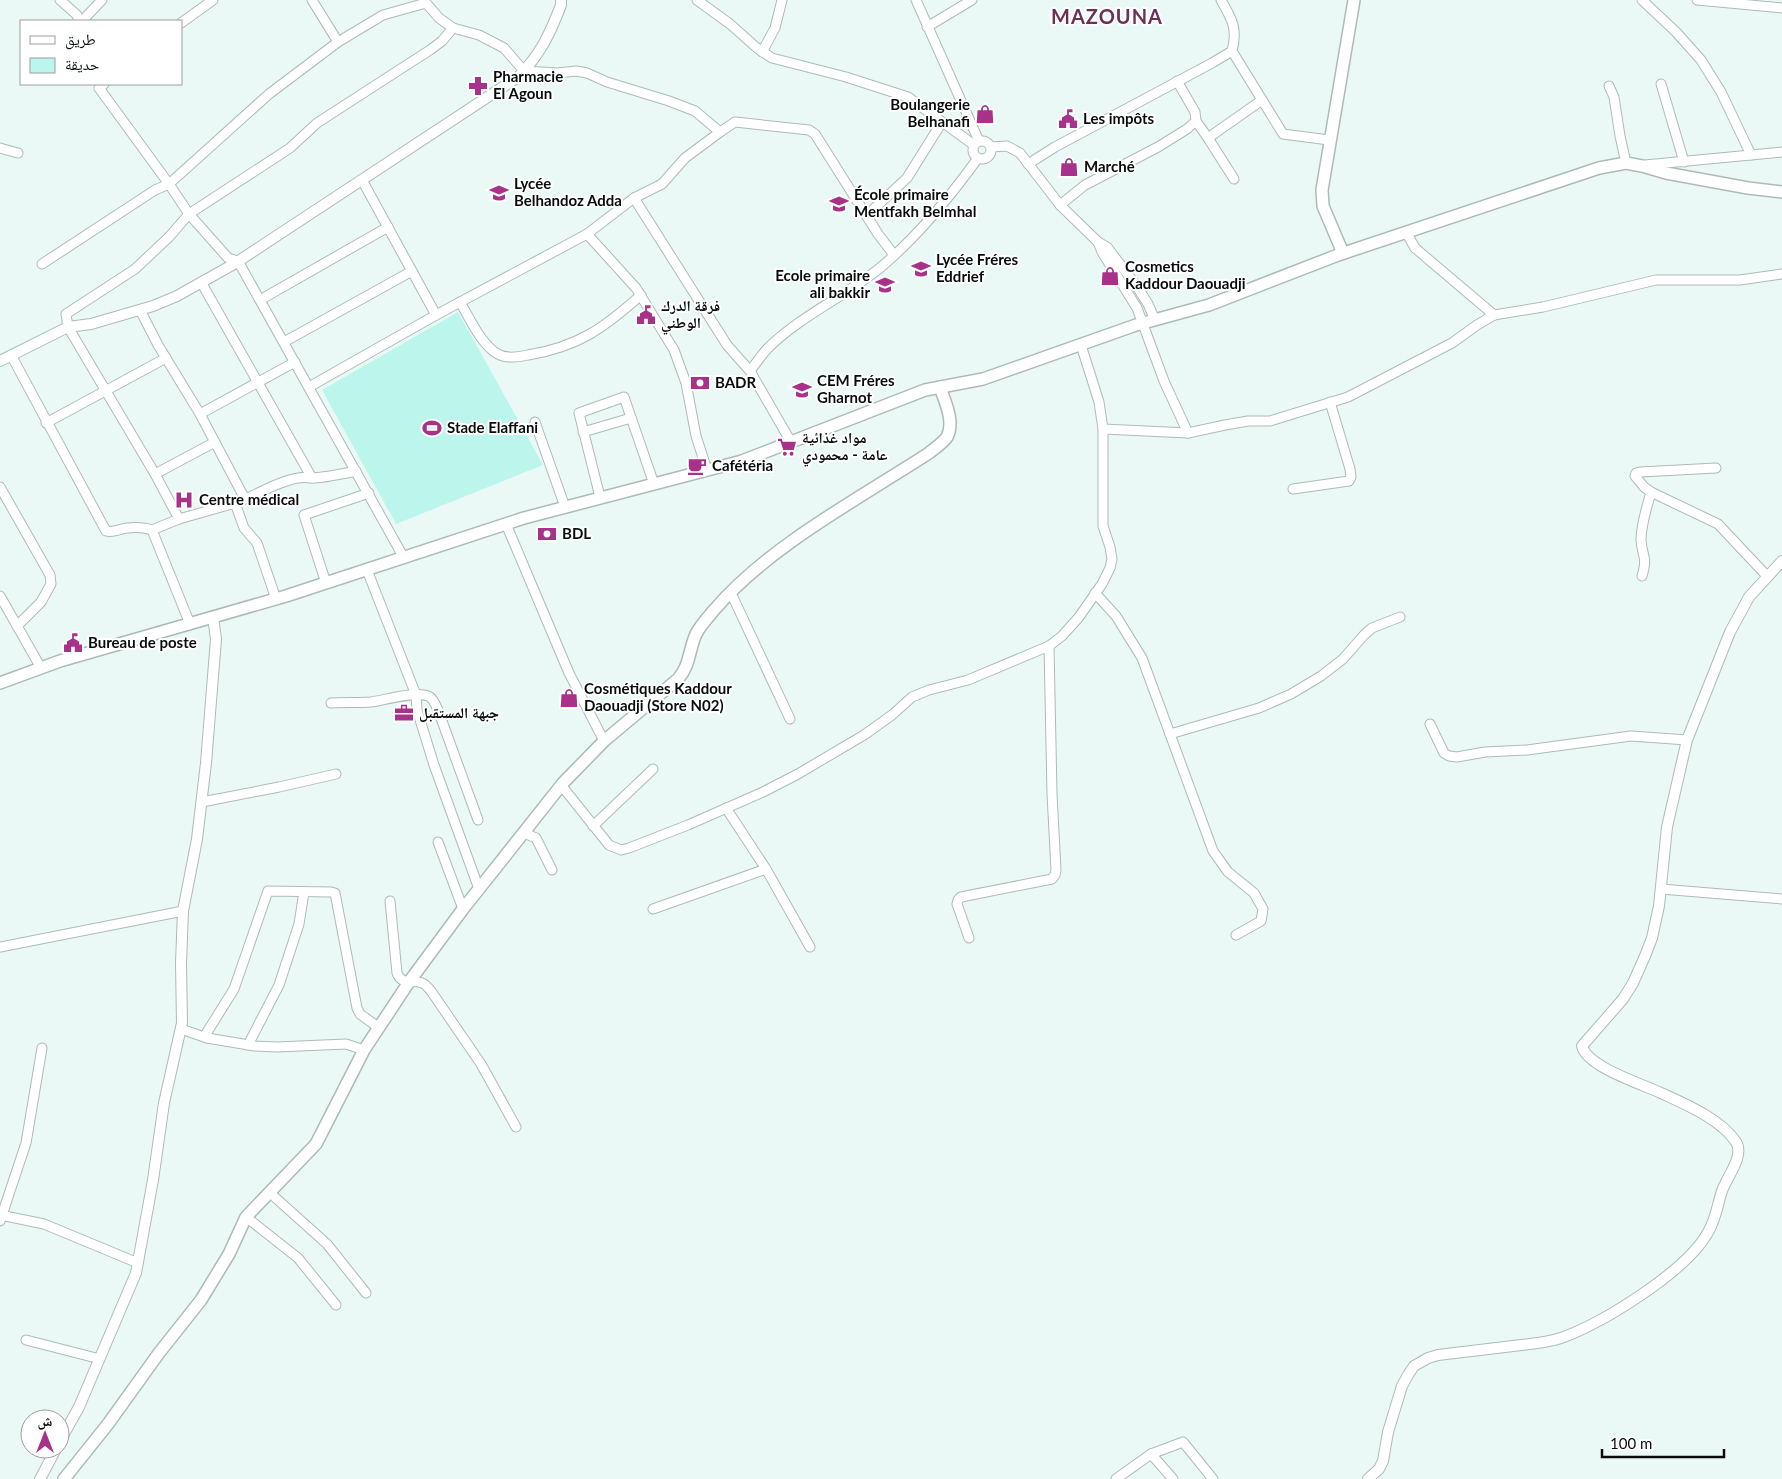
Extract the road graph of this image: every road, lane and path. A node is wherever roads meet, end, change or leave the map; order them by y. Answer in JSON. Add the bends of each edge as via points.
{"nodes":[{"id":1,"x":60,"y":0,"type":"edge"},
{"id":2,"x":102,"y":0,"type":"edge"},
{"id":3,"x":213,"y":0,"type":"edge"},
{"id":4,"x":312,"y":0,"type":"edge"},
{"id":5,"x":560,"y":0,"type":"edge"},
{"id":6,"x":697,"y":0,"type":"edge"},
{"id":7,"x":782,"y":0,"type":"edge"},
{"id":8,"x":916,"y":0,"type":"edge"},
{"id":9,"x":972,"y":0,"type":"edge"},
{"id":10,"x":1222,"y":0,"type":"edge"},
{"id":11,"x":1354,"y":0,"type":"edge"},
{"id":12,"x":1642,"y":0,"type":"edge"},
{"id":13,"x":1697,"y":0,"type":"edge"},
{"id":14,"x":425,"y":2,"type":"edge"},
{"id":15,"x":1782,"y":8,"type":"edge"},
{"id":16,"x":80,"y":20,"type":"edge"},
{"id":17,"x":82,"y":20,"type":"edge"},
{"id":18,"x":182,"y":22,"type":"edge"},
{"id":19,"x":927,"y":27,"type":"junction"},
{"id":20,"x":453,"y":28,"type":"junction"},
{"id":21,"x":338,"y":42,"type":"junction"},
{"id":22,"x":1232,"y":51,"type":"junction"},
{"id":23,"x":762,"y":52,"type":"junction"},
{"id":24,"x":524,"y":71,"type":"junction"},
{"id":25,"x":1177,"y":81,"type":"junction"},
{"id":26,"x":1662,"y":84,"type":"dead end"},
{"id":27,"x":99,"y":85,"type":"edge"},
{"id":28,"x":1608,"y":86,"type":"dead end"},
{"id":29,"x":1262,"y":100,"type":"junction"},
{"id":30,"x":1196,"y":121,"type":"junction"},
{"id":31,"x":942,"y":122,"type":"junction"},
{"id":32,"x":720,"y":132,"type":"junction"},
{"id":33,"x":1208,"y":138,"type":"junction"},
{"id":34,"x":1330,"y":140,"type":"junction"},
{"id":35,"x":976,"y":143,"type":"junction"},
{"id":36,"x":991,"y":147,"type":"junction"},
{"id":37,"x":0,"y":148,"type":"edge"},
{"id":38,"x":1782,"y":152,"type":"edge"},
{"id":39,"x":18,"y":153,"type":"dead end"},
{"id":40,"x":1751,"y":155,"type":"junction"},
{"id":41,"x":978,"y":158,"type":"junction"},
{"id":42,"x":1684,"y":162,"type":"junction"},
{"id":43,"x":1626,"y":163,"type":"junction"},
{"id":44,"x":1028,"y":164,"type":"junction"},
{"id":45,"x":1642,"y":166,"type":"junction"},
{"id":46,"x":1234,"y":179,"type":"dead end"},
{"id":47,"x":362,"y":180,"type":"junction"},
{"id":48,"x":169,"y":184,"type":"junction"},
{"id":49,"x":1782,"y":192,"type":"edge"},
{"id":50,"x":634,"y":198,"type":"junction"},
{"id":51,"x":1060,"y":205,"type":"junction"},
{"id":52,"x":189,"y":214,"type":"junction"},
{"id":53,"x":867,"y":215,"type":"junction"},
{"id":54,"x":388,"y":227,"type":"junction"},
{"id":55,"x":1406,"y":232,"type":"junction"},
{"id":56,"x":587,"y":234,"type":"junction"},
{"id":57,"x":1098,"y":242,"type":"junction"},
{"id":58,"x":1343,"y":253,"type":"junction"},
{"id":59,"x":894,"y":255,"type":"junction"},
{"id":60,"x":238,"y":261,"type":"junction"},
{"id":61,"x":42,"y":264,"type":"dead end"},
{"id":62,"x":412,"y":271,"type":"junction"},
{"id":63,"x":1782,"y":274,"type":"edge"},
{"id":64,"x":201,"y":282,"type":"junction"},
{"id":65,"x":641,"y":295,"type":"junction"},
{"id":66,"x":260,"y":300,"type":"junction"},
{"id":67,"x":460,"y":302,"type":"junction"},
{"id":68,"x":140,"y":310,"type":"junction"},
{"id":69,"x":436,"y":315,"type":"junction"},
{"id":70,"x":1494,"y":316,"type":"junction"},
{"id":71,"x":1155,"y":320,"type":"junction"},
{"id":72,"x":1143,"y":323,"type":"junction"},
{"id":73,"x":68,"y":328,"type":"junction"},
{"id":74,"x":284,"y":342,"type":"junction"},
{"id":75,"x":1081,"y":345,"type":"junction"},
{"id":76,"x":11,"y":356,"type":"junction"},
{"id":77,"x":166,"y":358,"type":"junction"},
{"id":78,"x":0,"y":361,"type":"edge"},
{"id":79,"x":295,"y":362,"type":"junction"},
{"id":80,"x":750,"y":371,"type":"junction"},
{"id":81,"x":258,"y":383,"type":"junction"},
{"id":82,"x":309,"y":387,"type":"junction"},
{"id":83,"x":940,"y":387,"type":"junction"},
{"id":84,"x":106,"y":391,"type":"junction"},
{"id":85,"x":1330,"y":402,"type":"junction"},
{"id":86,"x":200,"y":414,"type":"junction"},
{"id":87,"x":631,"y":418,"type":"junction"},
{"id":88,"x":534,"y":422,"type":"dead end"},
{"id":89,"x":46,"y":423,"type":"junction"},
{"id":90,"x":1104,"y":429,"type":"junction"},
{"id":91,"x":584,"y":432,"type":"junction"},
{"id":92,"x":1188,"y":433,"type":"junction"},
{"id":93,"x":215,"y":442,"type":"junction"},
{"id":94,"x":791,"y":442,"type":"junction"},
{"id":95,"x":1716,"y":468,"type":"dead end"},
{"id":96,"x":707,"y":470,"type":"junction"},
{"id":97,"x":356,"y":471,"type":"junction"},
{"id":98,"x":155,"y":474,"type":"junction"},
{"id":99,"x":312,"y":478,"type":"junction"},
{"id":100,"x":654,"y":484,"type":"junction"},
{"id":101,"x":0,"y":487,"type":"edge"},
{"id":102,"x":1293,"y":489,"type":"dead end"},
{"id":103,"x":1651,"y":492,"type":"junction"},
{"id":104,"x":369,"y":494,"type":"junction"},
{"id":105,"x":600,"y":497,"type":"junction"},
{"id":106,"x":245,"y":499,"type":"junction"},
{"id":107,"x":235,"y":503,"type":"junction"},
{"id":108,"x":564,"y":507,"type":"junction"},
{"id":109,"x":179,"y":519,"type":"junction"},
{"id":110,"x":506,"y":524,"type":"junction"},
{"id":111,"x":152,"y":530,"type":"junction"},
{"id":112,"x":404,"y":558,"type":"junction"},
{"id":113,"x":1782,"y":560,"type":"edge"},
{"id":114,"x":367,"y":570,"type":"junction"},
{"id":115,"x":1642,"y":576,"type":"dead end"},
{"id":116,"x":1767,"y":576,"type":"junction"},
{"id":117,"x":326,"y":583,"type":"junction"},
{"id":118,"x":1095,"y":592,"type":"junction"},
{"id":119,"x":731,"y":593,"type":"junction"},
{"id":120,"x":0,"y":596,"type":"edge"},
{"id":121,"x":276,"y":599,"type":"junction"},
{"id":122,"x":213,"y":617,"type":"junction"},
{"id":123,"x":1400,"y":617,"type":"dead end"},
{"id":124,"x":190,"y":624,"type":"junction"},
{"id":125,"x":17,"y":626,"type":"junction"},
{"id":126,"x":1049,"y":646,"type":"junction"},
{"id":127,"x":41,"y":668,"type":"junction"},
{"id":128,"x":0,"y":683,"type":"edge"},
{"id":129,"x":416,"y":695,"type":"junction"},
{"id":130,"x":331,"y":703,"type":"dead end"},
{"id":131,"x":790,"y":719,"type":"dead end"},
{"id":132,"x":1430,"y":724,"type":"dead end"},
{"id":133,"x":1170,"y":734,"type":"junction"},
{"id":134,"x":1687,"y":740,"type":"junction"},
{"id":135,"x":604,"y":741,"type":"junction"},
{"id":136,"x":653,"y":770,"type":"dead end"},
{"id":137,"x":336,"y":774,"type":"dead end"},
{"id":138,"x":561,"y":785,"type":"junction"},
{"id":139,"x":202,"y":802,"type":"junction"},
{"id":140,"x":726,"y":808,"type":"junction"},
{"id":141,"x":478,"y":820,"type":"dead end"},
{"id":142,"x":593,"y":826,"type":"junction"},
{"id":143,"x":524,"y":833,"type":"junction"},
{"id":144,"x":438,"y":842,"type":"dead end"},
{"id":145,"x":766,"y":869,"type":"junction"},
{"id":146,"x":552,"y":870,"type":"dead end"},
{"id":147,"x":479,"y":889,"type":"junction"},
{"id":148,"x":1661,"y":889,"type":"junction"},
{"id":149,"x":304,"y":892,"type":"junction"},
{"id":150,"x":1782,"y":899,"type":"edge"},
{"id":151,"x":390,"y":901,"type":"dead end"},
{"id":152,"x":463,"y":909,"type":"junction"},
{"id":153,"x":653,"y":909,"type":"dead end"},
{"id":154,"x":183,"y":911,"type":"junction"},
{"id":155,"x":1236,"y":935,"type":"dead end"},
{"id":156,"x":970,"y":938,"type":"dead end"},
{"id":157,"x":0,"y":947,"type":"edge"},
{"id":158,"x":810,"y":947,"type":"dead end"},
{"id":159,"x":409,"y":982,"type":"junction"},
{"id":160,"x":378,"y":1027,"type":"junction"},
{"id":161,"x":181,"y":1029,"type":"junction"},
{"id":162,"x":204,"y":1037,"type":"junction"},
{"id":163,"x":248,"y":1045,"type":"junction"},
{"id":164,"x":42,"y":1048,"type":"dead end"},
{"id":165,"x":364,"y":1050,"type":"junction"},
{"id":166,"x":516,"y":1127,"type":"dead end"},
{"id":167,"x":269,"y":1192,"type":"junction"},
{"id":168,"x":1,"y":1217,"type":"edge"},
{"id":169,"x":246,"y":1217,"type":"junction"},
{"id":170,"x":138,"y":1263,"type":"junction"},
{"id":171,"x":366,"y":1293,"type":"dead end"},
{"id":172,"x":336,"y":1305,"type":"dead end"},
{"id":173,"x":26,"y":1340,"type":"dead end"},
{"id":174,"x":100,"y":1359,"type":"junction"},
{"id":175,"x":70,"y":1423,"type":"edge"},
{"id":176,"x":1151,"y":1454,"type":"junction"},
{"id":177,"x":51,"y":1459,"type":"edge"},
{"id":178,"x":40,"y":1479,"type":"edge"},
{"id":179,"x":64,"y":1479,"type":"edge"},
{"id":180,"x":1116,"y":1479,"type":"edge"},
{"id":181,"x":1173,"y":1479,"type":"edge"},
{"id":182,"x":1213,"y":1479,"type":"edge"},
{"id":183,"x":1368,"y":1479,"type":"edge"}],
"edges":[{"from":1,"to":16,"type":"street"},
{"from":2,"to":17,"type":"street"},
{"from":3,"to":18,"type":"street"},
{"from":4,"to":21,"type":"street"},
{"from":5,"to":24,"type":"street","via":[[550,33]]},
{"from":6,"to":23,"type":"street"},
{"from":7,"to":23,"type":"street","via":[[775,28]]},
{"from":8,"to":19,"type":"street"},
{"from":9,"to":19,"type":"street"},
{"from":10,"to":22,"type":"street","via":[[1233,22],[1235,38]]},
{"from":11,"to":34,"type":"main road"},
{"from":12,"to":40,"type":"street","via":[[1701,60],[1721,92]]},
{"from":13,"to":15,"type":"street"},
{"from":14,"to":20,"type":"street"},
{"from":14,"to":21,"type":"street","via":[[383,15]]},
{"from":19,"to":35,"type":"street"},
{"from":20,"to":24,"type":"street","via":[[479,35],[504,48]]},
{"from":20,"to":52,"type":"street","via":[[430,50],[318,123],[290,148]]},
{"from":21,"to":48,"type":"street","via":[[269,94]]},
{"from":22,"to":25,"type":"street"},
{"from":22,"to":29,"type":"street"},
{"from":23,"to":31,"type":"street","via":[[772,58],[908,97]]},
{"from":24,"to":32,"type":"street","via":[[587,72],[607,82],[695,111]]},
{"from":24,"to":47,"type":"street"},
{"from":25,"to":30,"type":"street","via":[[1195,112]]},
{"from":25,"to":44,"type":"street"},
{"from":26,"to":42,"type":"street"},
{"from":27,"to":48,"type":"street"},
{"from":28,"to":43,"type":"street","via":[[1614,97]]},
{"from":29,"to":33,"type":"street"},
{"from":29,"to":34,"type":"street","via":[[1283,134]]},
{"from":30,"to":33,"type":"street"},
{"from":30,"to":51,"type":"street","via":[[1158,147],[1085,185]]},
{"from":31,"to":35,"type":"street"},
{"from":31,"to":53,"type":"street","via":[[907,178]]},
{"from":32,"to":50,"type":"street","via":[[685,158],[662,184]]},
{"from":32,"to":53,"type":"street","via":[[735,122],[810,130]]},
{"from":33,"to":46,"type":"street"},
{"from":34,"to":58,"type":"main road","via":[[1322,190],[1323,206]]},
{"from":35,"to":36,"type":"street","via":[[985,141]]},
{"from":35,"to":41,"type":"street","via":[[973,151]]},
{"from":36,"to":41,"type":"street","via":[[987,158]]},
{"from":36,"to":44,"type":"street","via":[[1007,146],[1020,153]]},
{"from":37,"to":39,"type":"street"},
{"from":38,"to":40,"type":"street"},
{"from":40,"to":42,"type":"street"},
{"from":41,"to":59,"type":"street","via":[[926,222]]},
{"from":42,"to":45,"type":"street"},
{"from":43,"to":45,"type":"main road"},
{"from":43,"to":55,"type":"main road","via":[[1599,168]]},
{"from":44,"to":51,"type":"street"},
{"from":45,"to":49,"type":"main road","via":[[1675,175]]},
{"from":47,"to":54,"type":"street"},
{"from":47,"to":60,"type":"street"},
{"from":48,"to":52,"type":"street"},
{"from":48,"to":61,"type":"street"},
{"from":50,"to":56,"type":"street"},
{"from":50,"to":80,"type":"street","via":[[727,346]]},
{"from":51,"to":57,"type":"street"},
{"from":52,"to":60,"type":"street","via":[[228,258]]},
{"from":52,"to":73,"type":"street","via":[[135,269],[66,314]]},
{"from":53,"to":59,"type":"street"},
{"from":54,"to":62,"type":"street"},
{"from":54,"to":66,"type":"street"},
{"from":55,"to":58,"type":"main road"},
{"from":55,"to":70,"type":"street","via":[[1414,248]]},
{"from":56,"to":65,"type":"street"},
{"from":56,"to":67,"type":"street"},
{"from":57,"to":71,"type":"street","via":[[1107,247],[1138,288]]},
{"from":57,"to":72,"type":"street"},
{"from":58,"to":71,"type":"main road","via":[[1209,305]]},
{"from":59,"to":80,"type":"street","via":[[769,347]]},
{"from":60,"to":64,"type":"street"},
{"from":60,"to":66,"type":"street"},
{"from":62,"to":69,"type":"street"},
{"from":62,"to":74,"type":"street"},
{"from":63,"to":70,"type":"street","via":[[1740,280],[1656,280]]},
{"from":64,"to":68,"type":"street","via":[[177,296]]},
{"from":64,"to":81,"type":"street"},
{"from":65,"to":67,"type":"street","via":[[616,318],[590,335],[553,351],[516,357],[499,355],[485,343]]},
{"from":65,"to":96,"type":"street","via":[[674,350],[686,383],[696,436]]},
{"from":66,"to":74,"type":"street"},
{"from":67,"to":69,"type":"street"},
{"from":68,"to":73,"type":"street"},
{"from":68,"to":77,"type":"street"},
{"from":69,"to":82,"type":"street"},
{"from":70,"to":85,"type":"street","via":[[1452,344],[1348,397]]},
{"from":71,"to":72,"type":"main road"},
{"from":72,"to":75,"type":"main road"},
{"from":72,"to":92,"type":"street","via":[[1164,381]]},
{"from":73,"to":76,"type":"street"},
{"from":73,"to":84,"type":"street"},
{"from":74,"to":79,"type":"street"},
{"from":75,"to":83,"type":"main road","via":[[983,379]]},
{"from":75,"to":90,"type":"street"},
{"from":76,"to":78,"type":"street"},
{"from":76,"to":89,"type":"street"},
{"from":77,"to":84,"type":"street"},
{"from":77,"to":86,"type":"street"},
{"from":79,"to":81,"type":"street"},
{"from":79,"to":82,"type":"street"},
{"from":80,"to":94,"type":"street"},
{"from":81,"to":86,"type":"street"},
{"from":81,"to":99,"type":"street"},
{"from":82,"to":97,"type":"street"},
{"from":83,"to":94,"type":"main road","via":[[896,400]]},
{"from":83,"to":119,"type":"main road","via":[[950,420],[946,438],[929,453],[778,552]]},
{"from":84,"to":89,"type":"street"},
{"from":84,"to":98,"type":"street"},
{"from":85,"to":92,"type":"street","via":[[1270,421],[1225,424]]},
{"from":85,"to":102,"type":"street","via":[[1351,477],[1349,481]]},
{"from":86,"to":93,"type":"street"},
{"from":87,"to":91,"type":"street"},
{"from":87,"to":91,"type":"street","via":[[624,397],[579,414]]},
{"from":87,"to":100,"type":"street"},
{"from":88,"to":108,"type":"street"},
{"from":89,"to":111,"type":"street","via":[[106,531],[112,533],[125,528],[144,527]]},
{"from":90,"to":92,"type":"street"},
{"from":90,"to":118,"type":"street","via":[[1104,526],[1112,559],[1102,584]]},
{"from":91,"to":105,"type":"street"},
{"from":93,"to":98,"type":"street"},
{"from":93,"to":106,"type":"street"},
{"from":94,"to":96,"type":"main road","via":[[742,461]]},
{"from":95,"to":103,"type":"street","via":[[1636,473],[1635,476]]},
{"from":96,"to":100,"type":"main road"},
{"from":97,"to":99,"type":"street"},
{"from":97,"to":104,"type":"street"},
{"from":98,"to":109,"type":"street"},
{"from":99,"to":106,"type":"street","via":[[286,481]]},
{"from":100,"to":105,"type":"main road"},
{"from":101,"to":125,"type":"street","via":[[50,576],[51,584],[41,602]]},
{"from":103,"to":115,"type":"street","via":[[1642,531],[1646,563]]},
{"from":103,"to":116,"type":"street","via":[[1718,524]]},
{"from":104,"to":112,"type":"street"},
{"from":104,"to":117,"type":"street","via":[[304,515]]},
{"from":105,"to":108,"type":"main road"},
{"from":106,"to":107,"type":"street"},
{"from":107,"to":109,"type":"street"},
{"from":107,"to":121,"type":"street","via":[[244,528],[257,543]]},
{"from":108,"to":110,"type":"main road"},
{"from":109,"to":111,"type":"street"},
{"from":110,"to":112,"type":"main road"},
{"from":110,"to":135,"type":"street","via":[[569,673]]},
{"from":111,"to":124,"type":"street"},
{"from":112,"to":114,"type":"main road"},
{"from":113,"to":116,"type":"street"},
{"from":114,"to":117,"type":"main road"},
{"from":114,"to":129,"type":"street"},
{"from":116,"to":134,"type":"street","via":[[1749,596],[1730,632]]},
{"from":117,"to":121,"type":"main road"},
{"from":118,"to":126,"type":"street","via":[[1079,617]]},
{"from":118,"to":133,"type":"street","via":[[1116,616],[1142,658]]},
{"from":119,"to":131,"type":"street"},
{"from":119,"to":135,"type":"main road","via":[[696,633],[685,671]]},
{"from":120,"to":125,"type":"street"},
{"from":121,"to":122,"type":"main road"},
{"from":122,"to":124,"type":"main road"},
{"from":122,"to":139,"type":"street","via":[[216,640]]},
{"from":123,"to":133,"type":"street","via":[[1372,628],[1343,659],[1291,694],[1259,708]]},
{"from":124,"to":127,"type":"main road"},
{"from":125,"to":127,"type":"street"},
{"from":126,"to":140,"type":"street","via":[[968,680],[912,697],[892,715],[826,759]]},
{"from":126,"to":156,"type":"street","via":[[1055,876],[961,897],[957,904]]},
{"from":127,"to":128,"type":"main road"},
{"from":129,"to":130,"type":"street","via":[[369,702]]},
{"from":129,"to":141,"type":"street","via":[[434,701]]},
{"from":129,"to":147,"type":"street","via":[[417,710],[434,764]]},
{"from":132,"to":134,"type":"street","via":[[1444,752],[1457,757],[1631,736]]},
{"from":133,"to":155,"type":"street","via":[[1213,851],[1228,872],[1254,893],[1263,909],[1261,920]]},
{"from":134,"to":148,"type":"street","via":[[1667,827]]},
{"from":135,"to":138,"type":"main road"},
{"from":136,"to":142,"type":"street"},
{"from":137,"to":139,"type":"street"},
{"from":138,"to":142,"type":"street"},
{"from":138,"to":143,"type":"main road"},
{"from":139,"to":154,"type":"street"},
{"from":140,"to":142,"type":"street","via":[[621,850],[609,845]]},
{"from":140,"to":145,"type":"street"},
{"from":143,"to":146,"type":"street","via":[[536,838]]},
{"from":143,"to":147,"type":"main road"},
{"from":144,"to":152,"type":"street"},
{"from":145,"to":153,"type":"street"},
{"from":145,"to":158,"type":"street"},
{"from":147,"to":152,"type":"main road"},
{"from":148,"to":150,"type":"street"},
{"from":148,"to":183,"type":"street","via":[[1652,938],[1633,983],[1615,1010],[1582,1046],[1586,1056],[1620,1076],[1661,1092],[1728,1132],[1737,1144],[1738,1155],[1722,1191],[1715,1219],[1699,1246],[1682,1264],[1642,1295],[1586,1327],[1534,1344],[1438,1355],[1414,1366],[1402,1386],[1379,1469]]},
{"from":149,"to":160,"type":"street","via":[[335,893],[357,1008]]},
{"from":149,"to":162,"type":"street","via":[[268,891],[234,989]]},
{"from":149,"to":163,"type":"street","via":[[299,924],[279,985]]},
{"from":151,"to":159,"type":"street","via":[[397,973],[402,980]]},
{"from":152,"to":159,"type":"main road"},
{"from":154,"to":157,"type":"street"},
{"from":154,"to":161,"type":"street"},
{"from":159,"to":160,"type":"main road"},
{"from":159,"to":166,"type":"street","via":[[423,983],[431,991],[481,1064]]},
{"from":160,"to":165,"type":"main road"},
{"from":161,"to":162,"type":"street"},
{"from":161,"to":170,"type":"street","via":[[164,1103]]},
{"from":162,"to":163,"type":"street"},
{"from":163,"to":165,"type":"street","via":[[346,1044]]},
{"from":164,"to":168,"type":"street","via":[[26,1143]]},
{"from":165,"to":167,"type":"main road","via":[[316,1144]]},
{"from":167,"to":169,"type":"main road"},
{"from":167,"to":171,"type":"street","via":[[327,1244]]},
{"from":168,"to":170,"type":"street","via":[[44,1224]]},
{"from":169,"to":172,"type":"street","via":[[298,1258]]},
{"from":169,"to":179,"type":"main road","via":[[229,1254],[201,1300]]},
{"from":170,"to":174,"type":"street"},
{"from":173,"to":174,"type":"street"},
{"from":174,"to":175,"type":"street"},
{"from":176,"to":180,"type":"street"},
{"from":176,"to":181,"type":"street"},
{"from":176,"to":182,"type":"street","via":[[1183,1442]]},
{"from":177,"to":178,"type":"street"}]}
